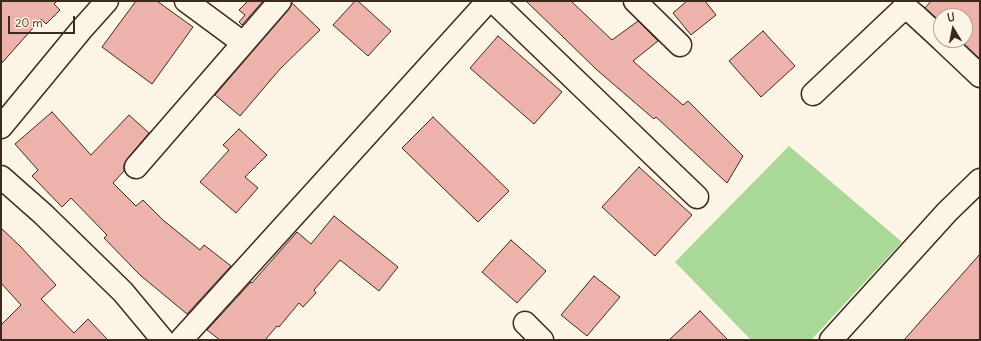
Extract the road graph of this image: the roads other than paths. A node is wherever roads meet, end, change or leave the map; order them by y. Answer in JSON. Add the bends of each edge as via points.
{"nodes":[{"id":1,"x":107,"y":1,"type":"edge"},
{"id":2,"x":186,"y":1,"type":"edge"},
{"id":3,"x":280,"y":1,"type":"edge"},
{"id":4,"x":488,"y":1,"type":"edge"},
{"id":5,"x":493,"y":1,"type":"edge"},
{"id":6,"x":635,"y":1,"type":"edge"},
{"id":7,"x":904,"y":3,"type":"edge"},
{"id":8,"x":933,"y":32,"type":"edge"},
{"id":9,"x":243,"y":43,"type":"junction"},
{"id":10,"x":680,"y":45,"type":"dead end"},
{"id":11,"x":950,"y":48,"type":"edge"},
{"id":12,"x":980,"y":76,"type":"edge"},
{"id":13,"x":813,"y":94,"type":"dead end"},
{"id":14,"x":1,"y":127,"type":"edge"},
{"id":15,"x":136,"y":166,"type":"dead end"},
{"id":16,"x":1,"y":177,"type":"edge"},
{"id":17,"x":980,"y":180,"type":"edge"},
{"id":18,"x":697,"y":197,"type":"dead end"},
{"id":19,"x":525,"y":322,"type":"dead end"},
{"id":20,"x":163,"y":340,"type":"edge"},
{"id":21,"x":181,"y":340,"type":"edge"},
{"id":22,"x":542,"y":340,"type":"edge"},
{"id":23,"x":832,"y":340,"type":"edge"}],
"edges":[{"from":1,"to":14,"type":"street"},
{"from":2,"to":9,"type":"street"},
{"from":3,"to":9,"type":"street"},
{"from":4,"to":21,"type":"street"},
{"from":5,"to":18,"type":"street"},
{"from":6,"to":10,"type":"street"},
{"from":7,"to":8,"type":"street"},
{"from":7,"to":13,"type":"street"},
{"from":9,"to":15,"type":"street"},
{"from":11,"to":12,"type":"street"},
{"from":16,"to":20,"type":"street","via":[[123,292]]},
{"from":17,"to":23,"type":"street","via":[[947,212]]},
{"from":19,"to":22,"type":"street"}]}
